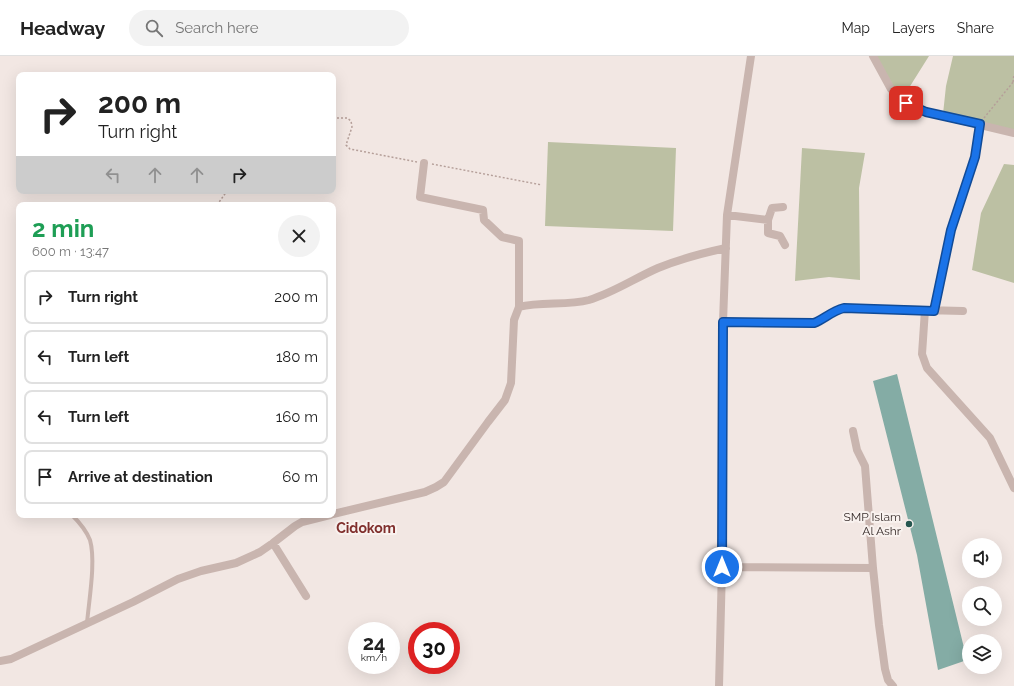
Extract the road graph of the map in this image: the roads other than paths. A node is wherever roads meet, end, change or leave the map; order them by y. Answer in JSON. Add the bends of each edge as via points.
{"nodes":[{"id":1,"x":751,"y":56,"type":"edge"},
{"id":2,"x":874,"y":56,"type":"edge"},
{"id":3,"x":980,"y":124,"type":"junction"},
{"id":4,"x":1014,"y":133,"type":"edge"},
{"id":5,"x":424,"y":163,"type":"dead end"},
{"id":6,"x":783,"y":207,"type":"dead end"},
{"id":7,"x":727,"y":215,"type":"junction"},
{"id":8,"x":768,"y":220,"type":"junction"},
{"id":9,"x":785,"y":245,"type":"dead end"},
{"id":10,"x":726,"y":248,"type":"junction"},
{"id":11,"x":519,"y":307,"type":"junction"},
{"id":12,"x":925,"y":310,"type":"junction"},
{"id":13,"x":934,"y":311,"type":"junction"},
{"id":14,"x":963,"y":311,"type":"dead end"},
{"id":15,"x":723,"y":322,"type":"junction"},
{"id":16,"x":853,"y":431,"type":"dead end"},
{"id":17,"x":1014,"y":488,"type":"edge"},
{"id":18,"x":336,"y":513,"type":"edge"},
{"id":19,"x":75,"y":518,"type":"edge"},
{"id":20,"x":318,"y":518,"type":"edge"},
{"id":21,"x":273,"y":543,"type":"junction"},
{"id":22,"x":722,"y":567,"type":"junction"},
{"id":23,"x":873,"y":568,"type":"junction"},
{"id":24,"x":306,"y":596,"type":"dead end"},
{"id":25,"x":87,"y":623,"type":"junction"},
{"id":26,"x":0,"y":661,"type":"edge"},
{"id":27,"x":719,"y":686,"type":"edge"},
{"id":28,"x":893,"y":686,"type":"edge"}],
"edges":[{"from":1,"to":7,"type":"street"},
{"from":2,"to":3,"type":"street","via":[[891,89],[906,103],[926,112]]},
{"from":3,"to":4,"type":"street"},
{"from":3,"to":13,"type":"street","via":[[975,157],[951,230]]},
{"from":5,"to":11,"type":"street","via":[[420,197],[483,210],[484,220],[502,237],[520,241]]},
{"from":6,"to":8,"type":"street","via":[[772,208]]},
{"from":7,"to":8,"type":"street"},
{"from":7,"to":10,"type":"street"},
{"from":8,"to":9,"type":"street","via":[[768,233],[780,236]]},
{"from":10,"to":11,"type":"street","via":[[659,268],[588,300]]},
{"from":10,"to":15,"type":"street"},
{"from":11,"to":18,"type":"street","via":[[514,320],[511,383],[505,400],[444,482],[425,492]]},
{"from":12,"to":13,"type":"street"},
{"from":12,"to":15,"type":"street","via":[[844,308],[814,323]]},
{"from":12,"to":17,"type":"street","via":[[922,354],[928,368],[990,438]]},
{"from":13,"to":14,"type":"street"},
{"from":15,"to":22,"type":"street"},
{"from":16,"to":23,"type":"street","via":[[856,450],[866,466]]},
{"from":19,"to":25,"type":"lane","via":[[89,539],[93,555]]},
{"from":20,"to":21,"type":"street","via":[[302,522]]},
{"from":21,"to":24,"type":"street"},
{"from":21,"to":25,"type":"street","via":[[236,563],[178,579]]},
{"from":22,"to":23,"type":"street"},
{"from":22,"to":27,"type":"street"},
{"from":23,"to":28,"type":"street","via":[[885,669]]},
{"from":25,"to":26,"type":"street","via":[[11,659]]}]}
